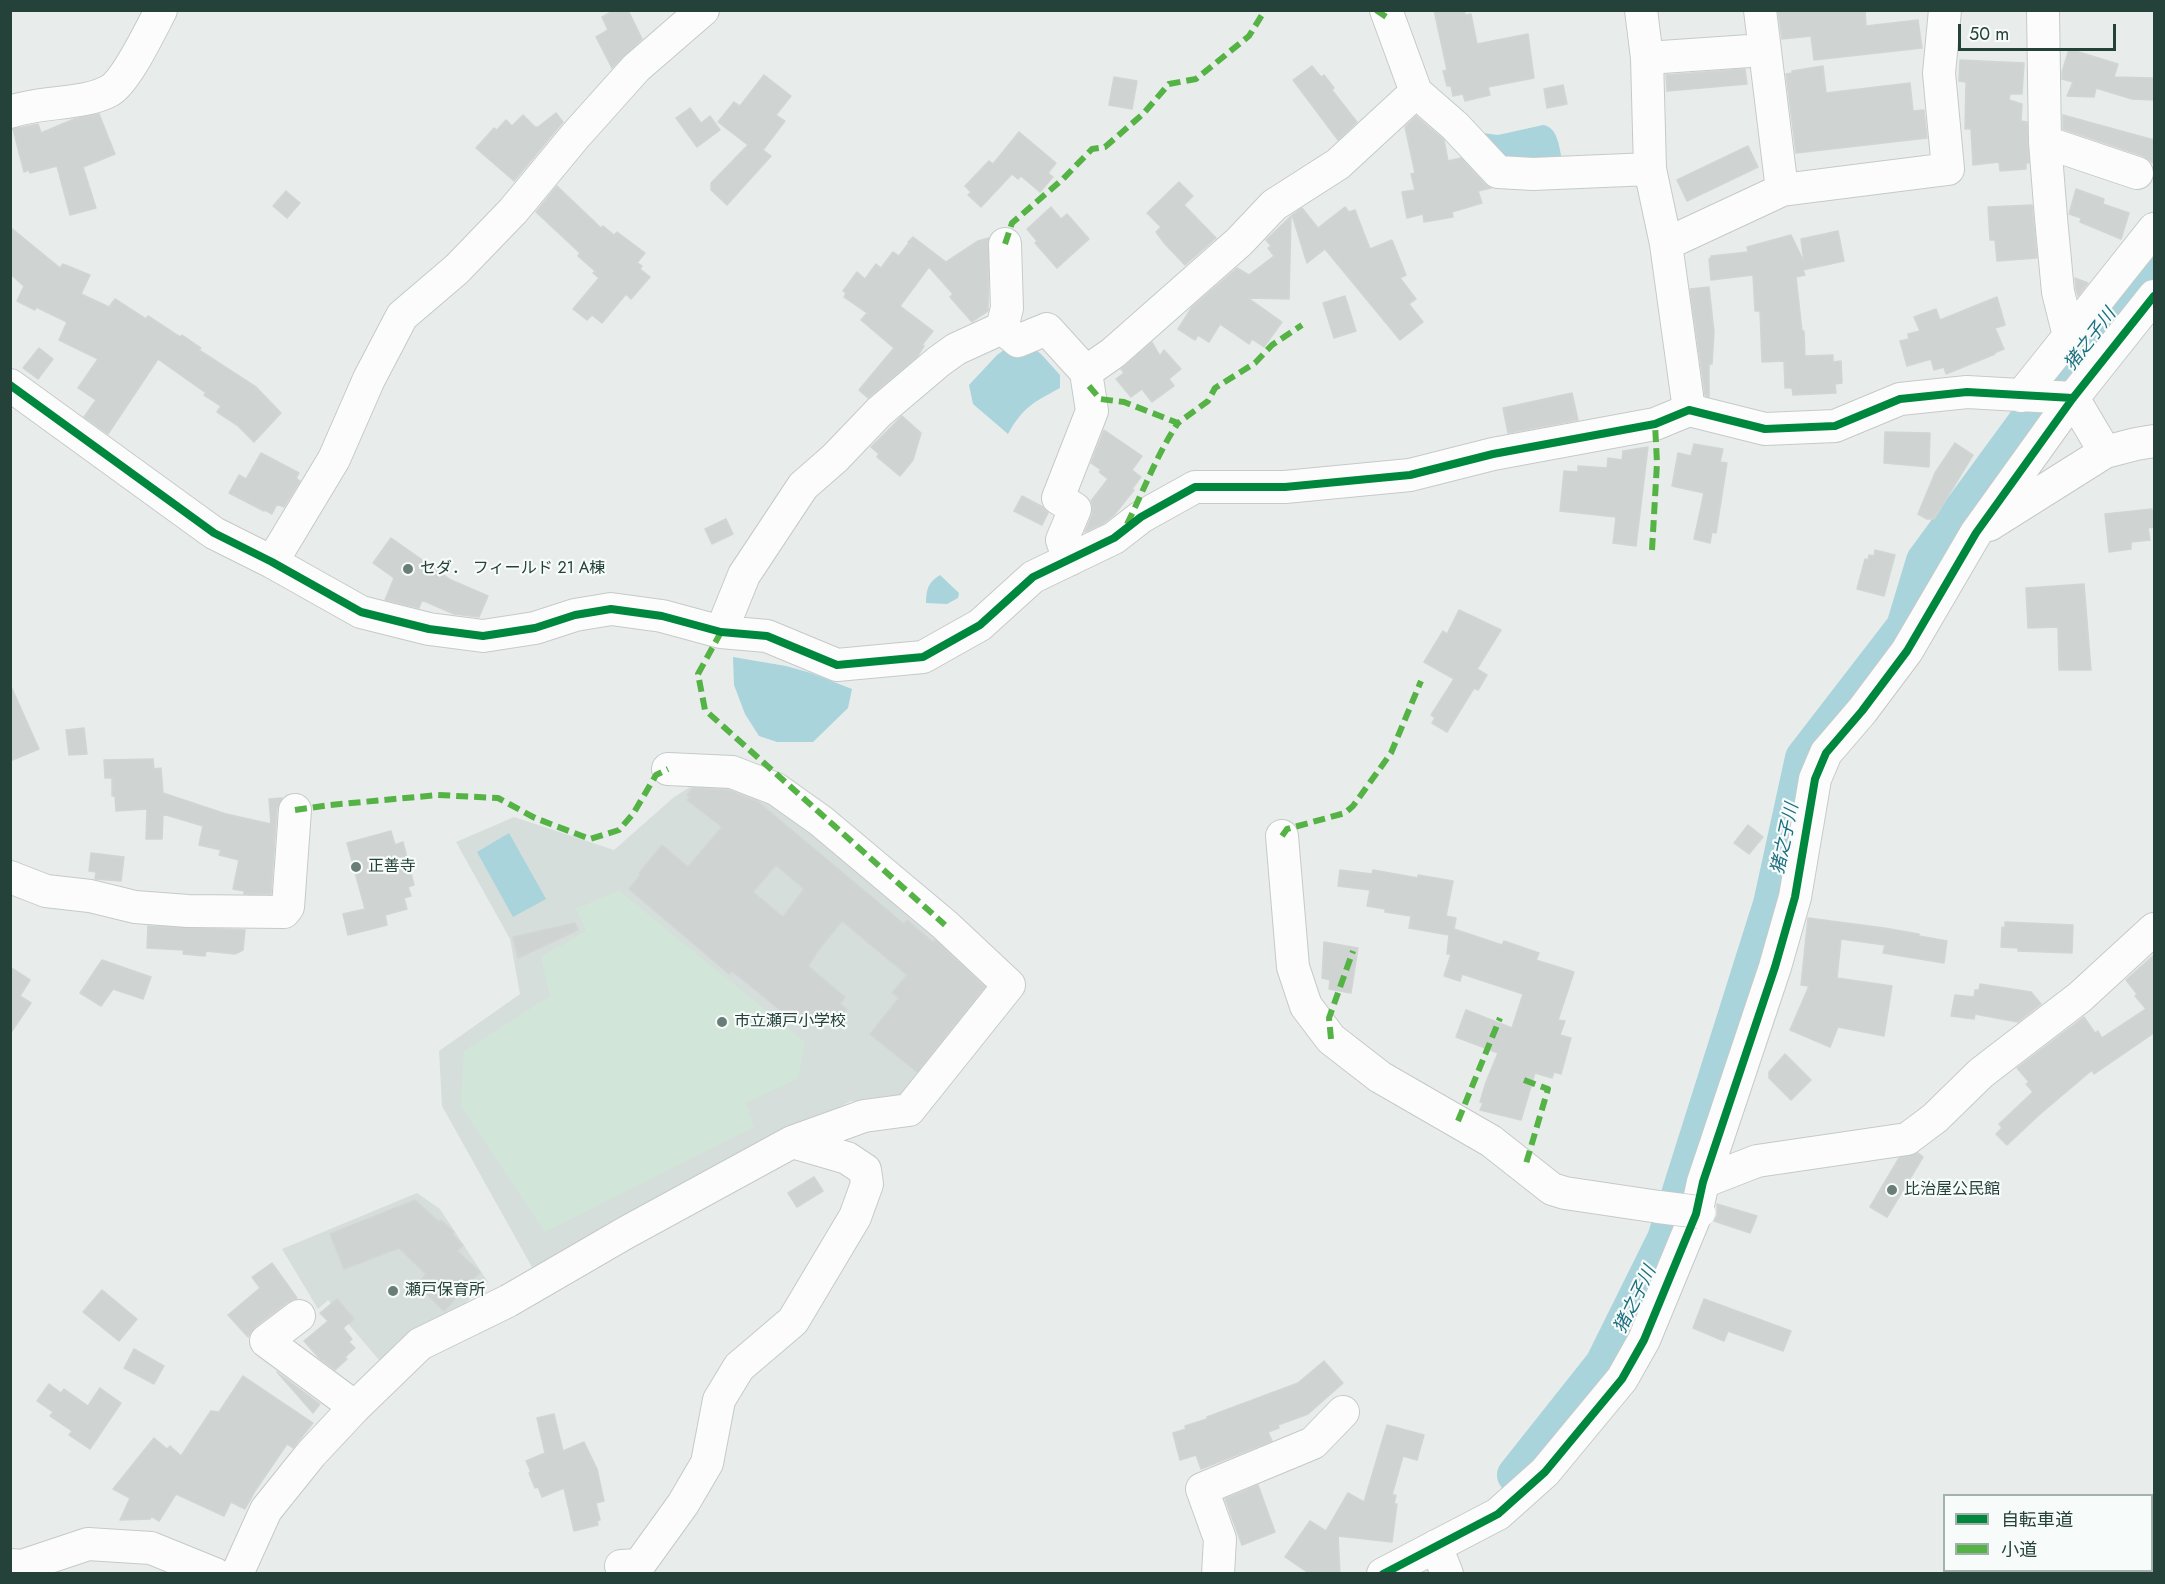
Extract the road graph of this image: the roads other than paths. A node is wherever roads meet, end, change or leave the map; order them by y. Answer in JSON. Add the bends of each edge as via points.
{"nodes":[{"id":1,"x":161,"y":10,"type":"edge"},
{"id":2,"x":704,"y":10,"type":"edge"},
{"id":3,"x":1386,"y":10,"type":"edge"},
{"id":4,"x":1641,"y":10,"type":"edge"},
{"id":5,"x":1760,"y":10,"type":"edge"},
{"id":6,"x":1945,"y":10,"type":"edge"},
{"id":7,"x":2043,"y":10,"type":"edge"},
{"id":8,"x":1764,"y":50,"type":"junction"},
{"id":9,"x":1647,"y":58,"type":"junction"},
{"id":10,"x":1416,"y":92,"type":"junction"},
{"id":11,"x":10,"y":112,"type":"edge"},
{"id":12,"x":2046,"y":142,"type":"junction"},
{"id":13,"x":1650,"y":169,"type":"junction"},
{"id":14,"x":2137,"y":173,"type":"dead end"},
{"id":15,"x":1782,"y":190,"type":"junction"},
{"id":16,"x":2154,"y":229,"type":"edge"},
{"id":17,"x":1005,"y":244,"type":"dead end"},
{"id":18,"x":1666,"y":244,"type":"junction"},
{"id":19,"x":2154,"y":296,"type":"edge"},
{"id":20,"x":1002,"y":328,"type":"junction"},
{"id":21,"x":2069,"y":336,"type":"junction"},
{"id":22,"x":1086,"y":372,"type":"junction"},
{"id":23,"x":10,"y":384,"type":"edge"},
{"id":24,"x":2026,"y":397,"type":"junction"},
{"id":25,"x":2068,"y":398,"type":"junction"},
{"id":26,"x":1689,"y":410,"type":"junction"},
{"id":27,"x":2154,"y":441,"type":"edge"},
{"id":28,"x":2105,"y":452,"type":"junction"},
{"id":29,"x":1976,"y":533,"type":"junction"},
{"id":30,"x":1069,"y":560,"type":"junction"},
{"id":31,"x":272,"y":562,"type":"junction"},
{"id":32,"x":721,"y":632,"type":"junction"},
{"id":33,"x":668,"y":769,"type":"dead end"},
{"id":34,"x":295,"y":810,"type":"dead end"},
{"id":35,"x":1282,"y":836,"type":"dead end"},
{"id":36,"x":10,"y":877,"type":"edge"},
{"id":37,"x":2154,"y":929,"type":"edge"},
{"id":38,"x":792,"y":1142,"type":"junction"},
{"id":39,"x":1701,"y":1197,"type":"junction"},
{"id":40,"x":299,"y":1316,"type":"dead end"},
{"id":41,"x":355,"y":1407,"type":"junction"},
{"id":42,"x":1343,"y":1412,"type":"dead end"},
{"id":43,"x":1442,"y":1560,"type":"edge"},
{"id":44,"x":621,"y":1566,"type":"dead end"},
{"id":45,"x":18,"y":1568,"type":"edge"},
{"id":46,"x":215,"y":1574,"type":"edge"},
{"id":47,"x":237,"y":1574,"type":"edge"},
{"id":48,"x":1218,"y":1574,"type":"edge"},
{"id":49,"x":1383,"y":1574,"type":"edge"}],
"edges":[{"from":1,"to":11,"type":"street","via":[[125,75],[111,91]]},
{"from":2,"to":31,"type":"street","via":[[636,68],[513,211],[457,269],[402,316],[334,459]]},
{"from":3,"to":10,"type":"street"},
{"from":4,"to":9,"type":"street"},
{"from":5,"to":8,"type":"street"},
{"from":6,"to":15,"type":"street","via":[[1940,73],[1948,169]]},
{"from":7,"to":12,"type":"street"},
{"from":8,"to":9,"type":"street"},
{"from":8,"to":15,"type":"street"},
{"from":9,"to":13,"type":"street"},
{"from":10,"to":13,"type":"street","via":[[1498,172]]},
{"from":10,"to":22,"type":"street","via":[[1338,164],[1274,205],[1221,258]]},
{"from":12,"to":14,"type":"street"},
{"from":12,"to":21,"type":"street","via":[[2058,292]]},
{"from":13,"to":18,"type":"street"},
{"from":15,"to":18,"type":"street"},
{"from":16,"to":21,"type":"street"},
{"from":17,"to":20,"type":"street","via":[[1007,308]]},
{"from":18,"to":26,"type":"street"},
{"from":19,"to":25,"type":"street"},
{"from":20,"to":22,"type":"street","via":[[1018,341],[1047,329]]},
{"from":20,"to":32,"type":"street","via":[[956,349],[938,362],[879,412],[803,486],[744,575]]},
{"from":21,"to":24,"type":"street"},
{"from":22,"to":30,"type":"street","via":[[1092,411],[1058,498],[1075,509],[1062,540]]},
{"from":23,"to":31,"type":"street","via":[[214,533]]},
{"from":24,"to":25,"type":"street"},
{"from":24,"to":26,"type":"street","via":[[1967,392],[1900,399],[1835,426],[1765,429]]},
{"from":25,"to":28,"type":"street"},
{"from":25,"to":29,"type":"street"},
{"from":26,"to":30,"type":"street","via":[[1655,424],[1410,474],[1285,487],[1195,487],[1141,517],[1114,538]]},
{"from":27,"to":28,"type":"street"},
{"from":28,"to":29,"type":"street"},
{"from":29,"to":39,"type":"street","via":[[1907,651],[1826,753],[1815,779],[1795,897]]},
{"from":30,"to":32,"type":"street","via":[[1033,577],[980,625],[923,657],[837,665],[767,636]]},
{"from":31,"to":32,"type":"street","via":[[362,612],[429,629],[483,636],[610,609],[662,616]]},
{"from":33,"to":38,"type":"street","via":[[732,772],[776,789],[821,821],[945,925],[1008,985],[909,1110],[864,1116]]},
{"from":34,"to":36,"type":"street","via":[[288,907],[284,912],[135,907],[46,891]]},
{"from":35,"to":39,"type":"street","bridge":true,"via":[[1293,967],[1306,1006],[1335,1044],[1380,1077],[1491,1141],[1552,1189],[1659,1207]]},
{"from":37,"to":39,"type":"street","via":[[2079,997],[1981,1073],[1935,1118],[1906,1138],[1757,1161]]},
{"from":38,"to":41,"type":"street","via":[[508,1301],[420,1344]]},
{"from":38,"to":44,"type":"street","via":[[847,1158],[865,1170],[867,1184],[855,1216],[793,1321],[740,1367],[719,1400],[707,1463],[683,1504],[639,1565]]},
{"from":39,"to":43,"type":"street","via":[[1648,1330],[1622,1379],[1545,1472]]},
{"from":40,"to":41,"type":"street","via":[[266,1341]]},
{"from":41,"to":47,"type":"street","via":[[266,1510]]},
{"from":42,"to":48,"type":"street","via":[[1313,1443],[1202,1489],[1220,1539]]},
{"from":43,"to":49,"type":"street"},
{"from":45,"to":46,"type":"street","via":[[88,1544],[151,1548]]}]}
